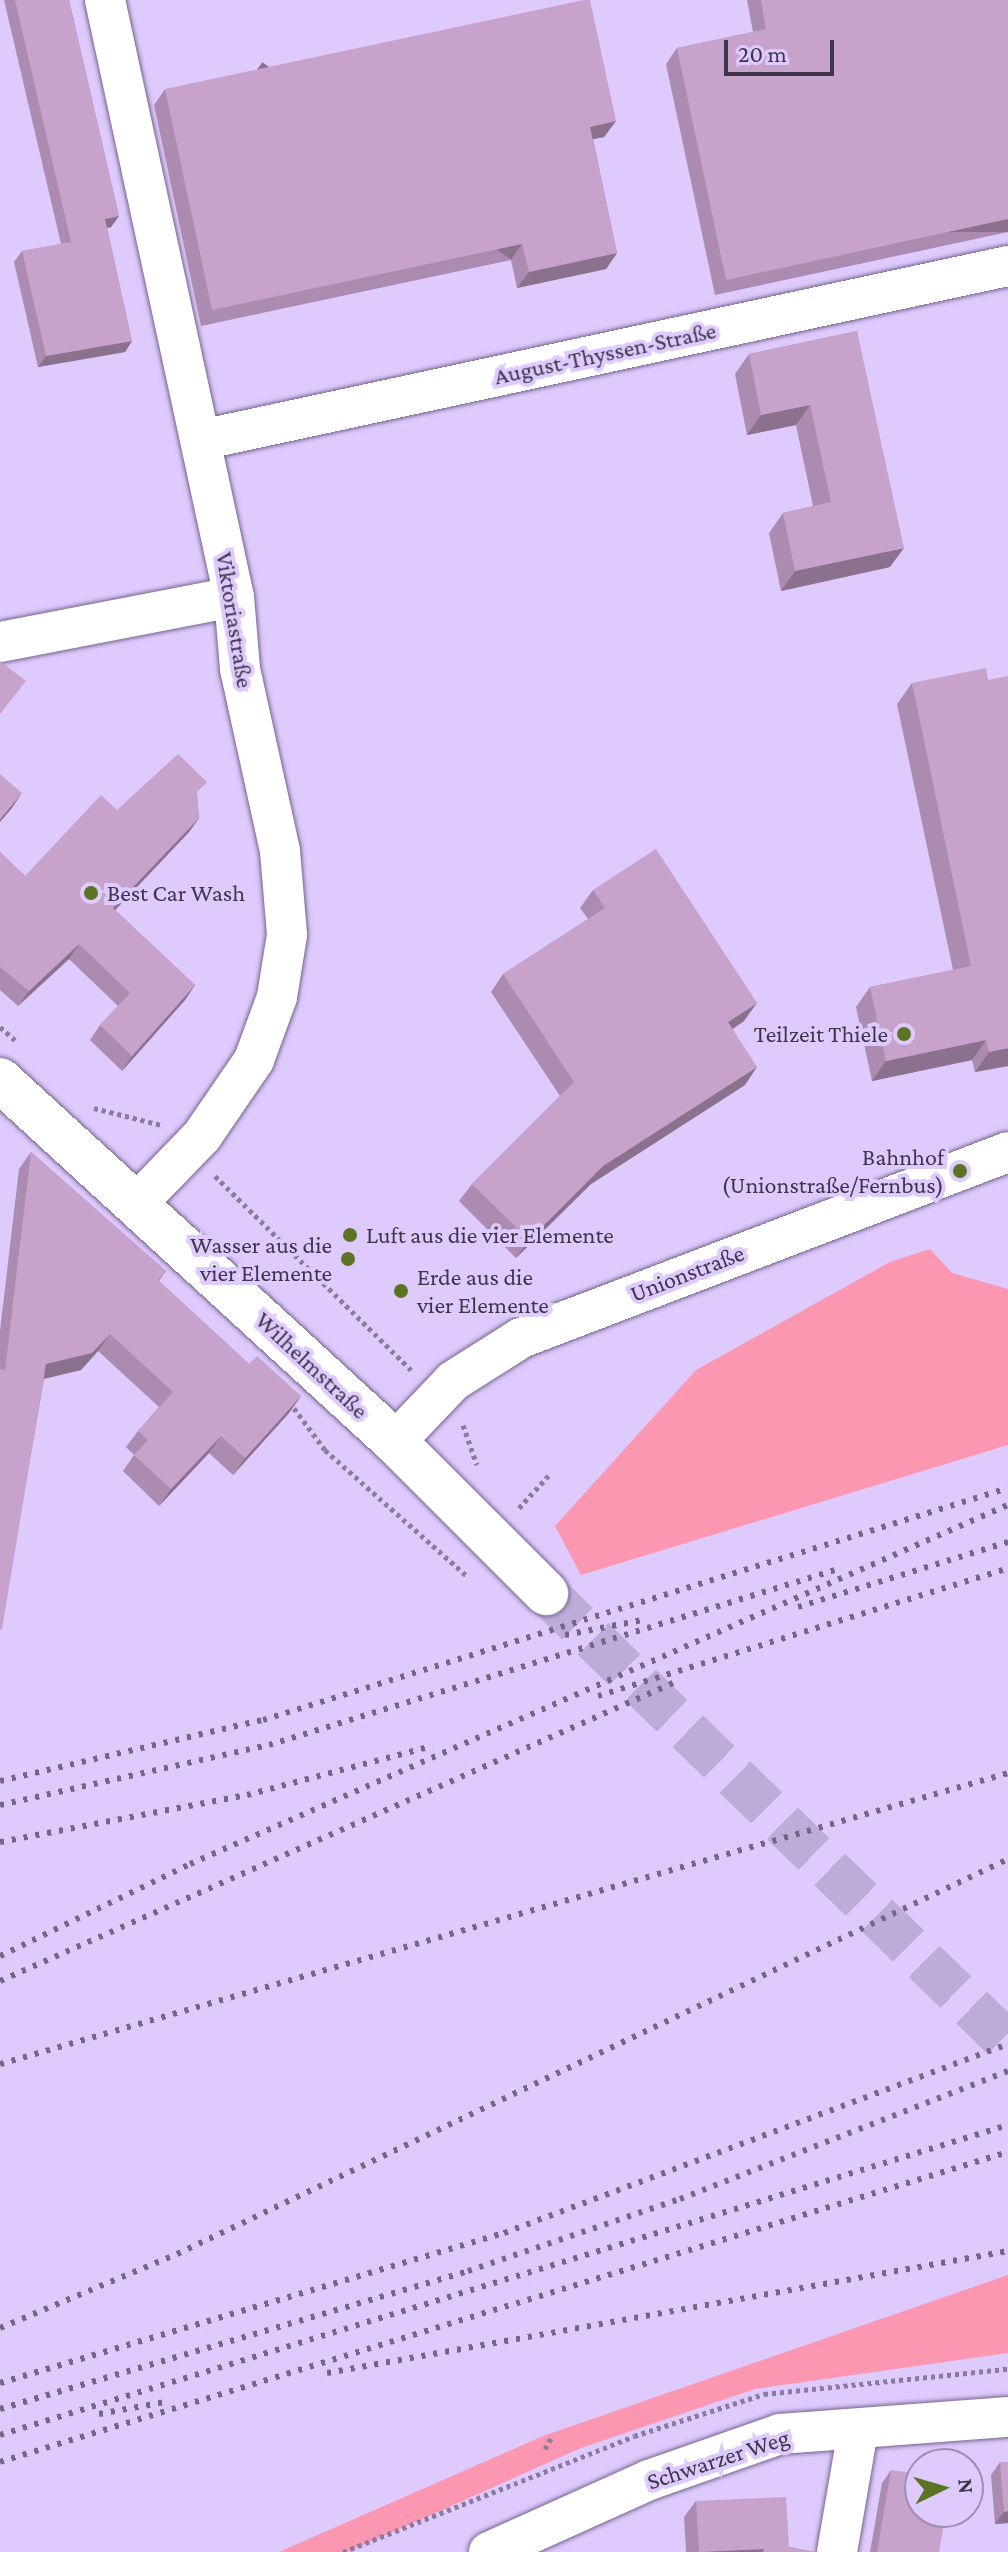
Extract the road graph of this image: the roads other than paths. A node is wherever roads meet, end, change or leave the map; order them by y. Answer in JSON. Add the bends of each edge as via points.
{"nodes":[{"id":1,"x":105,"y":0,"type":"edge"},
{"id":2,"x":1008,"y":266,"type":"edge"},
{"id":3,"x":201,"y":440,"type":"junction"},
{"id":4,"x":234,"y":597,"type":"junction"},
{"id":5,"x":0,"y":642,"type":"edge"},
{"id":6,"x":12,"y":1064,"type":"edge"},
{"id":7,"x":1008,"y":1152,"type":"edge"},
{"id":8,"x":138,"y":1202,"type":"junction"},
{"id":9,"x":395,"y":1442,"type":"junction"},
{"id":10,"x":546,"y":1593,"type":"tunnel mouth"},
{"id":11,"x":1008,"y":2417,"type":"edge"},
{"id":12,"x":858,"y":2430,"type":"junction"},
{"id":13,"x":489,"y":2552,"type":"edge"},
{"id":14,"x":837,"y":2552,"type":"edge"}],
"edges":[{"from":1,"to":3,"type":"street","name":"Viktoriastraße"},
{"from":2,"to":3,"type":"street","name":"August-Thyssen-Straße"},
{"from":3,"to":4,"type":"street","name":"Viktoriastraße"},
{"from":4,"to":5,"type":"street"},
{"from":4,"to":8,"type":"street","name":"Viktoriastraße","via":[[240,669],[280,851],[287,935],[277,997],[254,1060],[189,1149]]},
{"from":6,"to":8,"type":"main road","name":"Wilhelmstraße"},
{"from":7,"to":9,"type":"street","name":"Unionstraße","via":[[521,1338],[438,1397]]},
{"from":8,"to":9,"type":"main road","name":"Wilhelmstraße"},
{"from":9,"to":10,"type":"main road","name":"Wilhelmstraße"},
{"from":11,"to":12,"type":"street","name":"Schwarzer Weg"},
{"from":12,"to":13,"type":"street","name":"Schwarzer Weg","via":[[780,2434],[649,2480]]},
{"from":12,"to":14,"type":"street"}]}
